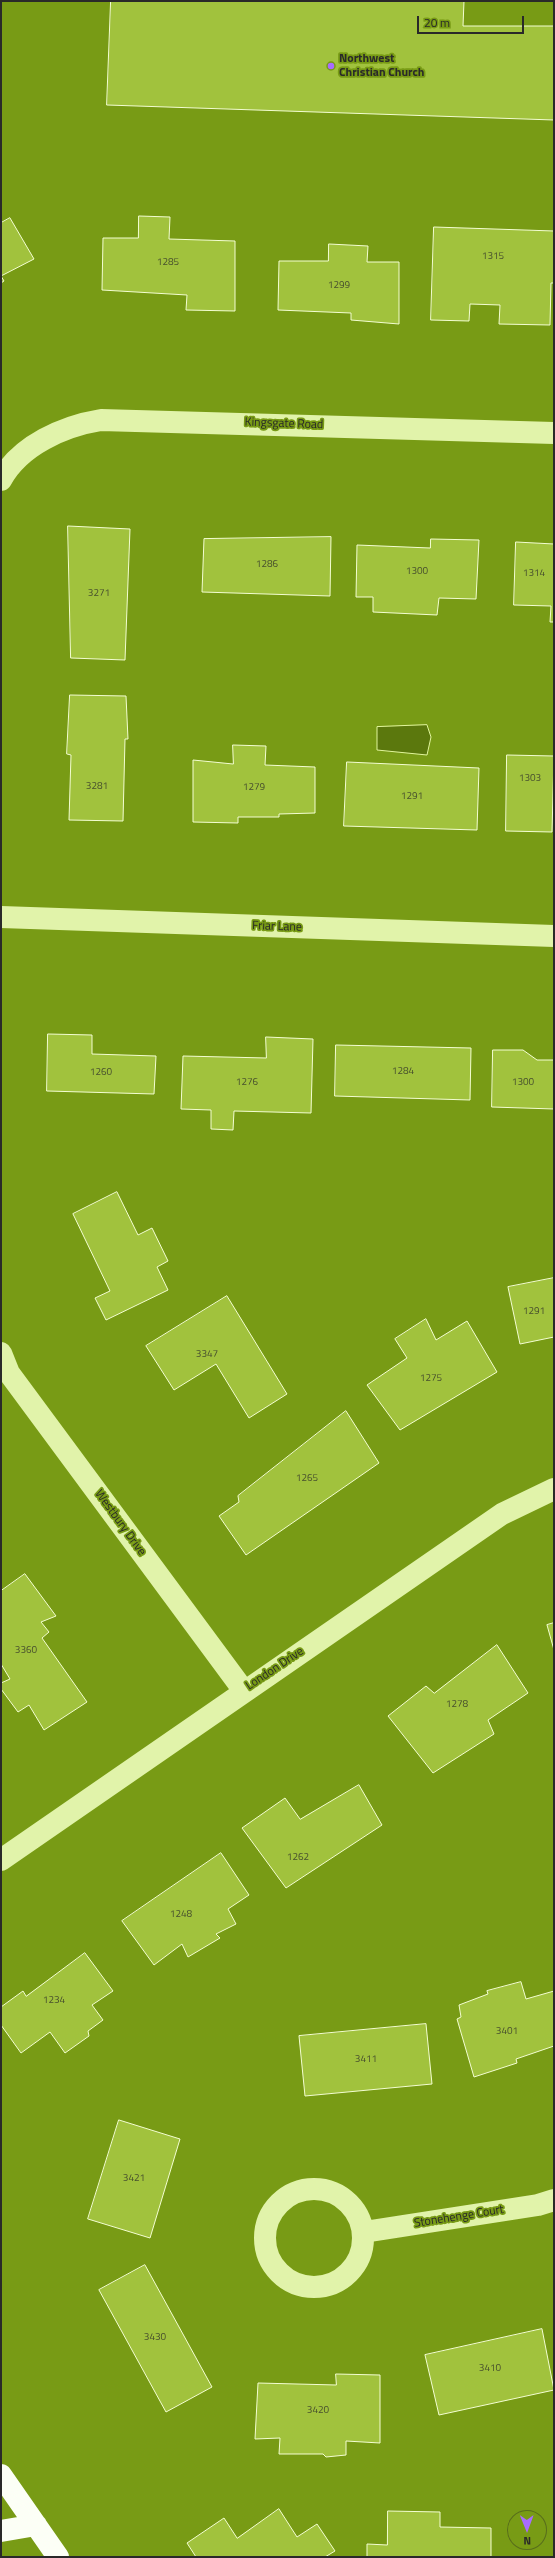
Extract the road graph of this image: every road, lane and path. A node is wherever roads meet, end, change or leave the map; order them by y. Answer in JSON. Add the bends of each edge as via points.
{"nodes":[{"id":1,"x":554,"y":433,"type":"edge"},
{"id":2,"x":1,"y":480,"type":"edge"},
{"id":3,"x":1,"y":917,"type":"edge"},
{"id":4,"x":554,"y":936,"type":"edge"},
{"id":5,"x":1,"y":1353,"type":"edge"},
{"id":6,"x":554,"y":1489,"type":"edge"},
{"id":7,"x":244,"y":1691,"type":"junction"},
{"id":8,"x":1,"y":1860,"type":"edge"},
{"id":9,"x":554,"y":2200,"type":"edge"},
{"id":10,"x":364,"y":2232,"type":"junction"},
{"id":11,"x":1,"y":2475,"type":"edge"},
{"id":12,"x":36,"y":2525,"type":"junction"},
{"id":13,"x":1,"y":2531,"type":"edge"},
{"id":14,"x":58,"y":2557,"type":"edge"}],
"edges":[{"from":1,"to":2,"type":"street","name":"Kingsgate Road","via":[[101,420],[74,425],[46,438],[23,454]]},
{"from":3,"to":4,"type":"street","name":"Friar Lane"},
{"from":5,"to":7,"type":"street","name":"Westbury Drive","via":[[9,1373]]},
{"from":6,"to":7,"type":"street","name":"London Drive","via":[[502,1514]]},
{"from":7,"to":8,"type":"street","name":"London Drive"},
{"from":9,"to":10,"type":"street","name":"Stonehenge Court"},
{"from":10,"to":10,"type":"street","via":[[358,2214],[346,2199],[329,2190],[309,2188],[290,2195],[275,2207],[266,2224],[265,2244],[271,2262],[283,2277],[301,2286],[320,2288],[338,2282],[354,2269],[362,2252]]},
{"from":11,"to":12,"type":"main road"},
{"from":12,"to":13,"type":"main road"},
{"from":12,"to":14,"type":"main road"}]}
